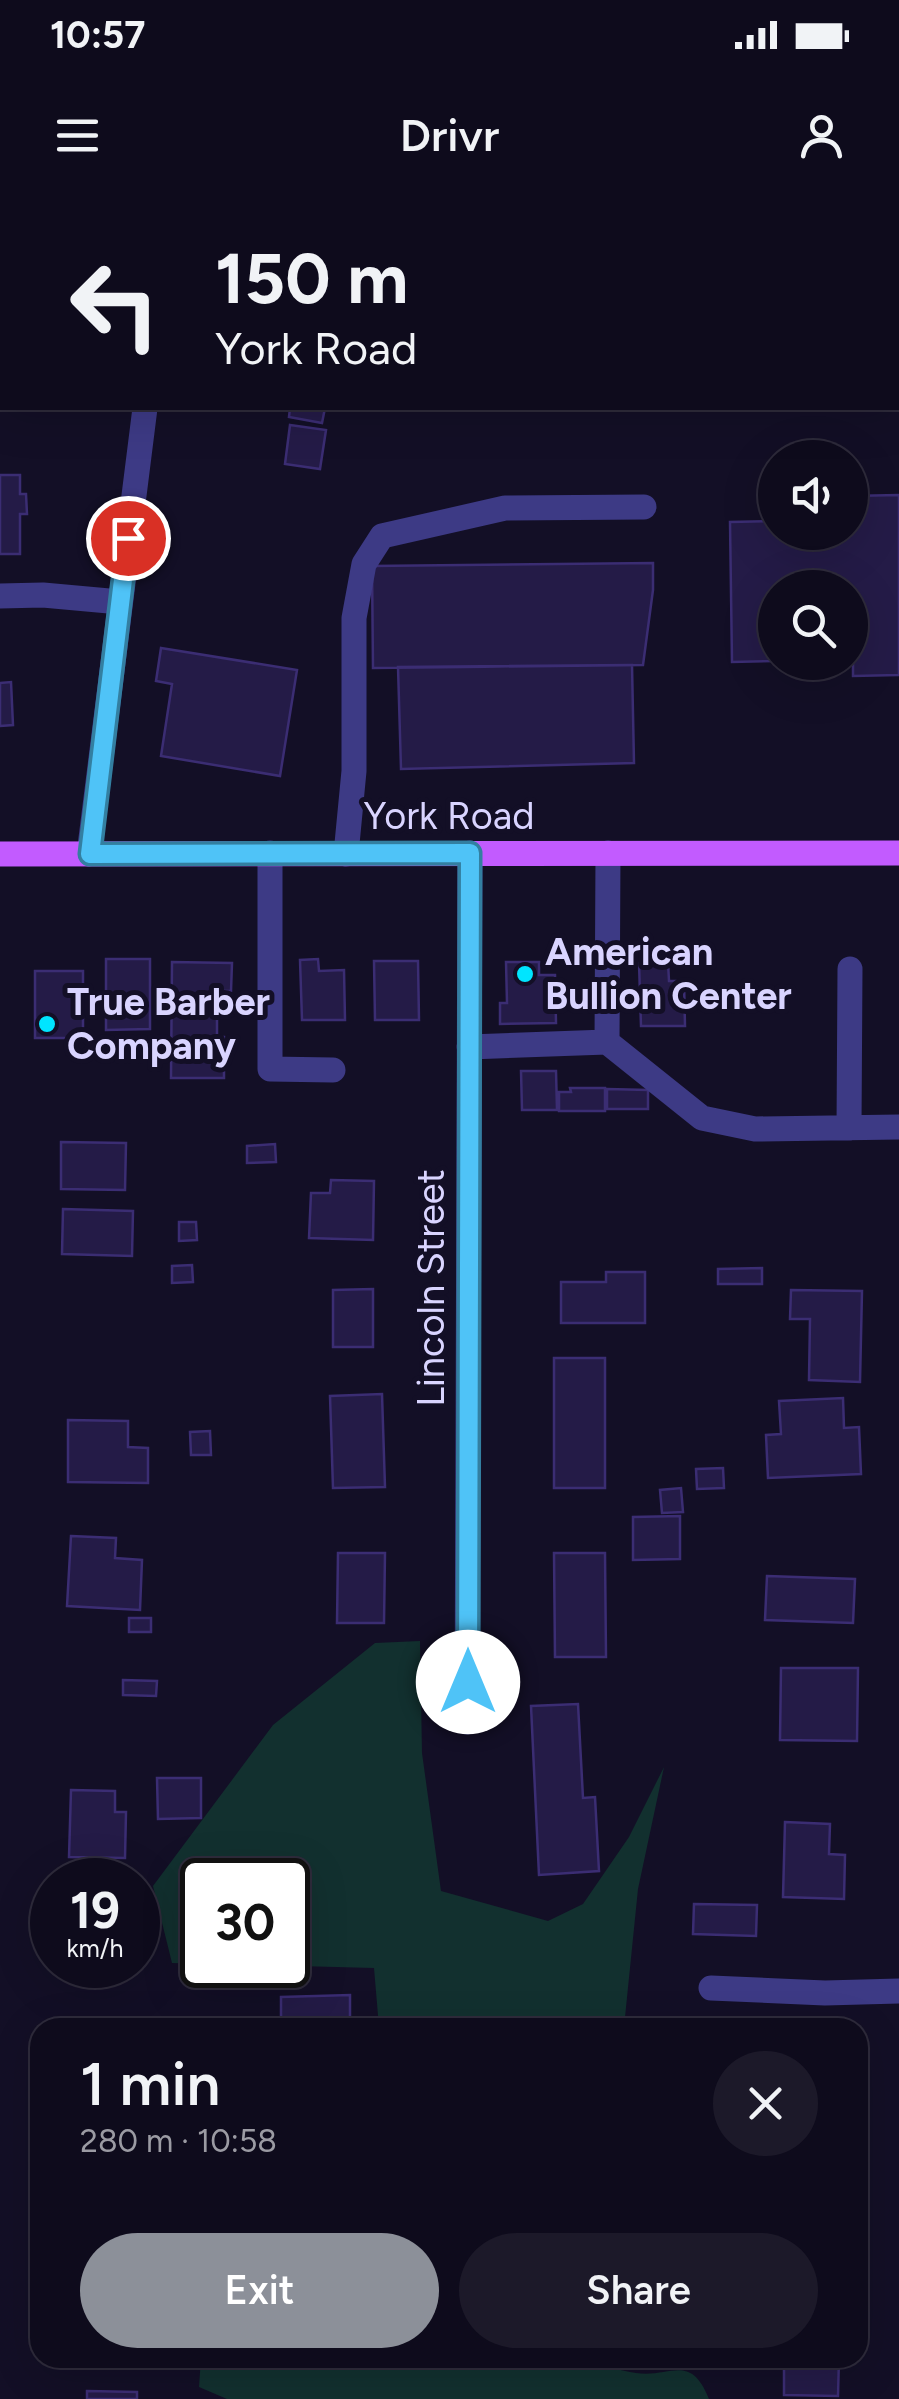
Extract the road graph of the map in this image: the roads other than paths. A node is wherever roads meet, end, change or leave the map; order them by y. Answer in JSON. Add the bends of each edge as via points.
{"nodes":[{"id":1,"x":145,"y":410,"type":"edge"},
{"id":2,"x":644,"y":507,"type":"dead end"},
{"id":3,"x":0,"y":596,"type":"edge"},
{"id":4,"x":120,"y":602,"type":"junction"},
{"id":5,"x":470,"y":853,"type":"junction"},
{"id":6,"x":899,"y":853,"type":"edge"},
{"id":7,"x":0,"y":854,"type":"edge"},
{"id":8,"x":90,"y":854,"type":"junction"},
{"id":9,"x":270,"y":854,"type":"junction"},
{"id":10,"x":346,"y":854,"type":"junction"},
{"id":11,"x":608,"y":854,"type":"junction"},
{"id":12,"x":850,"y":969,"type":"dead end"},
{"id":13,"x":607,"y":1042,"type":"junction"},
{"id":14,"x":469,"y":1047,"type":"junction"},
{"id":15,"x":333,"y":1070,"type":"dead end"},
{"id":16,"x":899,"y":1127,"type":"edge"},
{"id":17,"x":849,"y":1128,"type":"junction"},
{"id":18,"x":468,"y":1722,"type":"dead end"},
{"id":19,"x":711,"y":1988,"type":"dead end"},
{"id":20,"x":899,"y":1991,"type":"edge"}],
"edges":[{"from":1,"to":4,"type":"street"},
{"from":2,"to":10,"type":"street","via":[[506,508],[382,536],[364,564],[354,618],[354,771]]},
{"from":3,"to":4,"type":"street"},
{"from":4,"to":8,"type":"street"},
{"from":5,"to":10,"type":"main road","name":"York Road"},
{"from":5,"to":11,"type":"main road","name":"York Road"},
{"from":5,"to":14,"type":"street","name":"Lincoln Street"},
{"from":6,"to":11,"type":"main road","name":"York Road"},
{"from":7,"to":8,"type":"main road","name":"York Road"},
{"from":8,"to":9,"type":"main road","name":"York Road"},
{"from":9,"to":10,"type":"main road","name":"York Road"},
{"from":9,"to":15,"type":"street","via":[[270,1069]]},
{"from":11,"to":13,"type":"street"},
{"from":12,"to":17,"type":"street"},
{"from":13,"to":14,"type":"street"},
{"from":13,"to":17,"type":"street","via":[[702,1118],[755,1129]]},
{"from":14,"to":18,"type":"street","name":"Lincoln Street"},
{"from":16,"to":17,"type":"street"},
{"from":19,"to":20,"type":"street"}]}
